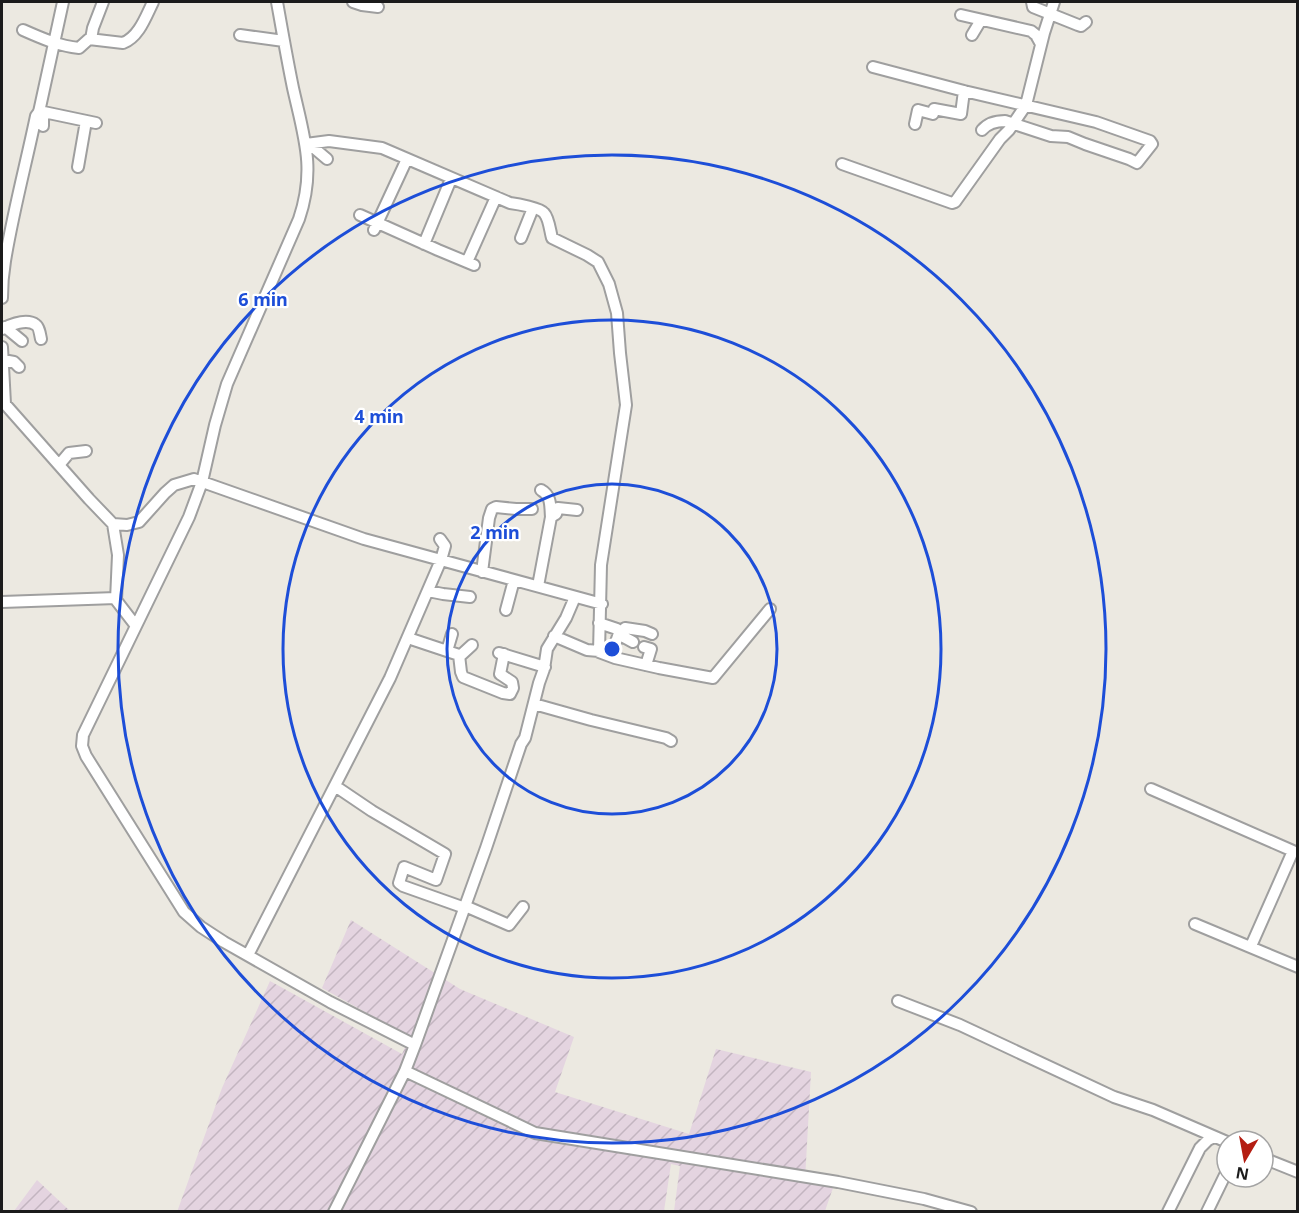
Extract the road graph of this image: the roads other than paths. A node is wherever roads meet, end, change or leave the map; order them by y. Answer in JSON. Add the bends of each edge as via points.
{"nodes":[{"id":1,"x":63,"y":2,"type":"edge"},
{"id":2,"x":103,"y":2,"type":"edge"},
{"id":3,"x":153,"y":2,"type":"edge"},
{"id":4,"x":277,"y":2,"type":"edge"},
{"id":5,"x":353,"y":2,"type":"edge"},
{"id":6,"x":1032,"y":2,"type":"edge"},
{"id":7,"x":1053,"y":2,"type":"edge"},
{"id":8,"x":378,"y":8,"type":"dead end"},
{"id":9,"x":1050,"y":14,"type":"junction"},
{"id":10,"x":961,"y":15,"type":"dead end"},
{"id":11,"x":981,"y":20,"type":"junction"},
{"id":12,"x":1086,"y":22,"type":"dead end"},
{"id":13,"x":23,"y":30,"type":"dead end"},
{"id":14,"x":240,"y":34,"type":"dead end"},
{"id":15,"x":972,"y":35,"type":"dead end"},
{"id":16,"x":91,"y":39,"type":"junction"},
{"id":17,"x":284,"y":41,"type":"junction"},
{"id":18,"x":54,"y":43,"type":"junction"},
{"id":19,"x":1041,"y":44,"type":"junction"},
{"id":20,"x":873,"y":67,"type":"dead end"},
{"id":21,"x":964,"y":91,"type":"junction"},
{"id":22,"x":1026,"y":105,"type":"junction"},
{"id":23,"x":41,"y":112,"type":"junction"},
{"id":24,"x":1014,"y":123,"type":"junction"},
{"id":25,"x":915,"y":124,"type":"dead end"},
{"id":26,"x":43,"y":126,"type":"dead end"},
{"id":27,"x":982,"y":130,"type":"dead end"},
{"id":28,"x":306,"y":146,"type":"junction"},
{"id":29,"x":327,"y":159,"type":"dead end"},
{"id":30,"x":407,"y":159,"type":"junction"},
{"id":31,"x":842,"y":164,"type":"dead end"},
{"id":32,"x":78,"y":167,"type":"dead end"},
{"id":33,"x":451,"y":178,"type":"junction"},
{"id":34,"x":496,"y":197,"type":"junction"},
{"id":35,"x":532,"y":208,"type":"junction"},
{"id":36,"x":360,"y":215,"type":"dead end"},
{"id":37,"x":376,"y":227,"type":"junction"},
{"id":38,"x":521,"y":237,"type":"dead end"},
{"id":39,"x":424,"y":244,"type":"junction"},
{"id":40,"x":2,"y":298,"type":"edge"},
{"id":41,"x":3,"y":328,"type":"edge"},
{"id":42,"x":41,"y":339,"type":"dead end"},
{"id":43,"x":22,"y":341,"type":"dead end"},
{"id":44,"x":2,"y":347,"type":"edge"},
{"id":45,"x":3,"y":360,"type":"edge"},
{"id":46,"x":20,"y":367,"type":"dead end"},
{"id":47,"x":5,"y":407,"type":"edge"},
{"id":48,"x":86,"y":451,"type":"dead end"},
{"id":49,"x":59,"y":465,"type":"junction"},
{"id":50,"x":202,"y":482,"type":"junction"},
{"id":51,"x":541,"y":490,"type":"dead end"},
{"id":52,"x":532,"y":509,"type":"dead end"},
{"id":53,"x":577,"y":510,"type":"dead end"},
{"id":54,"x":551,"y":517,"type":"junction"},
{"id":55,"x":113,"y":524,"type":"junction"},
{"id":56,"x":440,"y":539,"type":"dead end"},
{"id":57,"x":441,"y":560,"type":"junction"},
{"id":58,"x":482,"y":572,"type":"junction"},
{"id":59,"x":514,"y":580,"type":"junction"},
{"id":60,"x":538,"y":586,"type":"junction"},
{"id":61,"x":428,"y":591,"type":"junction"},
{"id":62,"x":470,"y":597,"type":"dead end"},
{"id":63,"x":575,"y":597,"type":"junction"},
{"id":64,"x":116,"y":598,"type":"junction"},
{"id":65,"x":2,"y":602,"type":"edge"},
{"id":66,"x":601,"y":604,"type":"junction"},
{"id":67,"x":770,"y":609,"type":"dead end"},
{"id":68,"x":506,"y":610,"type":"dead end"},
{"id":69,"x":599,"y":623,"type":"junction"},
{"id":70,"x":136,"y":626,"type":"junction"},
{"id":71,"x":452,"y":634,"type":"dead end"},
{"id":72,"x":652,"y":634,"type":"dead end"},
{"id":73,"x":554,"y":636,"type":"junction"},
{"id":74,"x":617,"y":637,"type":"junction"},
{"id":75,"x":408,"y":638,"type":"junction"},
{"id":76,"x":633,"y":642,"type":"dead end"},
{"id":77,"x":472,"y":645,"type":"dead end"},
{"id":78,"x":644,"y":647,"type":"dead end"},
{"id":79,"x":447,"y":651,"type":"junction"},
{"id":80,"x":598,"y":651,"type":"junction"},
{"id":81,"x":460,"y":656,"type":"junction"},
{"id":82,"x":646,"y":665,"type":"junction"},
{"id":83,"x":545,"y":667,"type":"junction"},
{"id":84,"x":534,"y":704,"type":"junction"},
{"id":85,"x":671,"y":741,"type":"dead end"},
{"id":86,"x":335,"y":786,"type":"junction"},
{"id":87,"x":1151,"y":789,"type":"dead end"},
{"id":88,"x":436,"y":880,"type":"junction"},
{"id":89,"x":431,"y":896,"type":"junction"},
{"id":90,"x":465,"y":907,"type":"junction"},
{"id":91,"x":523,"y":907,"type":"dead end"},
{"id":92,"x":1195,"y":924,"type":"dead end"},
{"id":93,"x":1251,"y":946,"type":"junction"},
{"id":94,"x":248,"y":955,"type":"junction"},
{"id":95,"x":1298,"y":967,"type":"edge"},
{"id":96,"x":898,"y":1001,"type":"dead end"},
{"id":97,"x":415,"y":1045,"type":"junction"},
{"id":98,"x":405,"y":1071,"type":"junction"},
{"id":99,"x":1214,"y":1137,"type":"joint"},
{"id":100,"x":1275,"y":1163,"type":"edge"},
{"id":101,"x":1298,"y":1172,"type":"edge"},
{"id":102,"x":1218,"y":1189,"type":"edge"},
{"id":103,"x":334,"y":1212,"type":"edge"},
{"id":104,"x":971,"y":1212,"type":"edge"},
{"id":105,"x":1168,"y":1212,"type":"edge"},
{"id":106,"x":1207,"y":1212,"type":"edge"}],
"edges":[{"from":1,"to":18,"type":"street"},
{"from":2,"to":16,"type":"street"},
{"from":3,"to":16,"type":"street","via":[[128,41]]},
{"from":4,"to":17,"type":"street"},
{"from":5,"to":8,"type":"street"},
{"from":6,"to":9,"type":"street","via":[[1033,7]]},
{"from":7,"to":9,"type":"street"},
{"from":9,"to":12,"type":"street","via":[[1081,26]]},
{"from":9,"to":19,"type":"street"},
{"from":10,"to":11,"type":"street"},
{"from":11,"to":15,"type":"street"},
{"from":11,"to":19,"type":"street","via":[[1031,31]]},
{"from":13,"to":18,"type":"street"},
{"from":14,"to":17,"type":"street"},
{"from":16,"to":18,"type":"street","via":[[79,48]]},
{"from":17,"to":28,"type":"street"},
{"from":18,"to":23,"type":"street"},
{"from":19,"to":22,"type":"street"},
{"from":20,"to":21,"type":"street"},
{"from":21,"to":22,"type":"street"},
{"from":21,"to":25,"type":"street","via":[[961,114],[918,110]]},
{"from":22,"to":24,"type":"street"},
{"from":22,"to":24,"type":"street","via":[[1096,122],[1152,144],[1137,163],[1068,137],[1051,136]]},
{"from":23,"to":26,"type":"street"},
{"from":23,"to":32,"type":"street","via":[[68,123],[91,122]]},
{"from":23,"to":40,"type":"street","via":[[36,116],[14,213]]},
{"from":24,"to":27,"type":"street","via":[[998,121]]},
{"from":24,"to":31,"type":"street","via":[[952,203]]},
{"from":28,"to":29,"type":"street"},
{"from":28,"to":30,"type":"street","via":[[329,141],[382,148]]},
{"from":28,"to":50,"type":"street","via":[[304,204],[227,384]]},
{"from":30,"to":33,"type":"street"},
{"from":30,"to":37,"type":"street"},
{"from":33,"to":34,"type":"street"},
{"from":33,"to":39,"type":"street"},
{"from":34,"to":35,"type":"street"},
{"from":34,"to":39,"type":"street","via":[[471,263]]},
{"from":35,"to":38,"type":"street"},
{"from":35,"to":66,"type":"street","via":[[546,215],[554,240],[598,262],[617,313],[626,405],[602,553]]},
{"from":36,"to":37,"type":"street"},
{"from":37,"to":39,"type":"street"},
{"from":41,"to":42,"type":"street","via":[[31,323],[38,327]]},
{"from":41,"to":43,"type":"street"},
{"from":44,"to":45,"type":"street"},
{"from":45,"to":46,"type":"street"},
{"from":45,"to":47,"type":"street"},
{"from":47,"to":49,"type":"street"},
{"from":48,"to":49,"type":"street","via":[[69,453]]},
{"from":49,"to":55,"type":"street"},
{"from":50,"to":55,"type":"street","via":[[194,479],[174,485],[139,522]]},
{"from":50,"to":57,"type":"street","via":[[364,539]]},
{"from":50,"to":70,"type":"street"},
{"from":51,"to":54,"type":"street","via":[[548,495]]},
{"from":52,"to":58,"type":"street","via":[[492,509]]},
{"from":53,"to":54,"type":"street","via":[[561,507]]},
{"from":54,"to":60,"type":"street"},
{"from":55,"to":64,"type":"street","via":[[118,555]]},
{"from":56,"to":57,"type":"street","via":[[445,546]]},
{"from":57,"to":58,"type":"street"},
{"from":57,"to":61,"type":"street"},
{"from":58,"to":59,"type":"street"},
{"from":59,"to":60,"type":"street"},
{"from":59,"to":68,"type":"street"},
{"from":60,"to":63,"type":"street"},
{"from":61,"to":62,"type":"street"},
{"from":61,"to":75,"type":"street"},
{"from":63,"to":66,"type":"street"},
{"from":63,"to":73,"type":"street"},
{"from":64,"to":65,"type":"street"},
{"from":64,"to":70,"type":"street"},
{"from":66,"to":69,"type":"street"},
{"from":67,"to":82,"type":"street","via":[[713,678]]},
{"from":69,"to":74,"type":"street","via":[[617,629]]},
{"from":69,"to":80,"type":"street"},
{"from":70,"to":94,"type":"street","via":[[83,735],[82,746],[184,912]]},
{"from":71,"to":79,"type":"street"},
{"from":72,"to":74,"type":"street","via":[[627,627]]},
{"from":73,"to":80,"type":"street","via":[[585,653]]},
{"from":73,"to":83,"type":"street"},
{"from":74,"to":76,"type":"street"},
{"from":75,"to":79,"type":"street"},
{"from":75,"to":86,"type":"street"},
{"from":77,"to":81,"type":"street"},
{"from":78,"to":82,"type":"street","via":[[651,649]]},
{"from":79,"to":81,"type":"street"},
{"from":80,"to":82,"type":"street"},
{"from":81,"to":83,"type":"street","via":[[463,677],[510,694],[512,682],[500,674],[500,653]]},
{"from":83,"to":84,"type":"street"},
{"from":84,"to":85,"type":"street"},
{"from":84,"to":90,"type":"street"},
{"from":86,"to":88,"type":"street","via":[[445,854]]},
{"from":86,"to":94,"type":"street"},
{"from":87,"to":93,"type":"street","via":[[1293,851]]},
{"from":88,"to":89,"type":"street"},
{"from":88,"to":89,"type":"street","via":[[404,867],[399,880],[403,886]]},
{"from":89,"to":90,"type":"street"},
{"from":90,"to":91,"type":"street","via":[[509,925]]},
{"from":90,"to":97,"type":"street"},
{"from":92,"to":93,"type":"street"},
{"from":93,"to":95,"type":"street"},
{"from":94,"to":97,"type":"street"},
{"from":96,"to":99,"type":"street"},
{"from":97,"to":98,"type":"street"},
{"from":98,"to":103,"type":"street"},
{"from":98,"to":104,"type":"street","via":[[535,1133],[835,1182]]},
{"from":99,"to":105,"type":"street","via":[[1200,1148]]},
{"from":100,"to":101,"type":"street"},
{"from":102,"to":106,"type":"street"}]}
